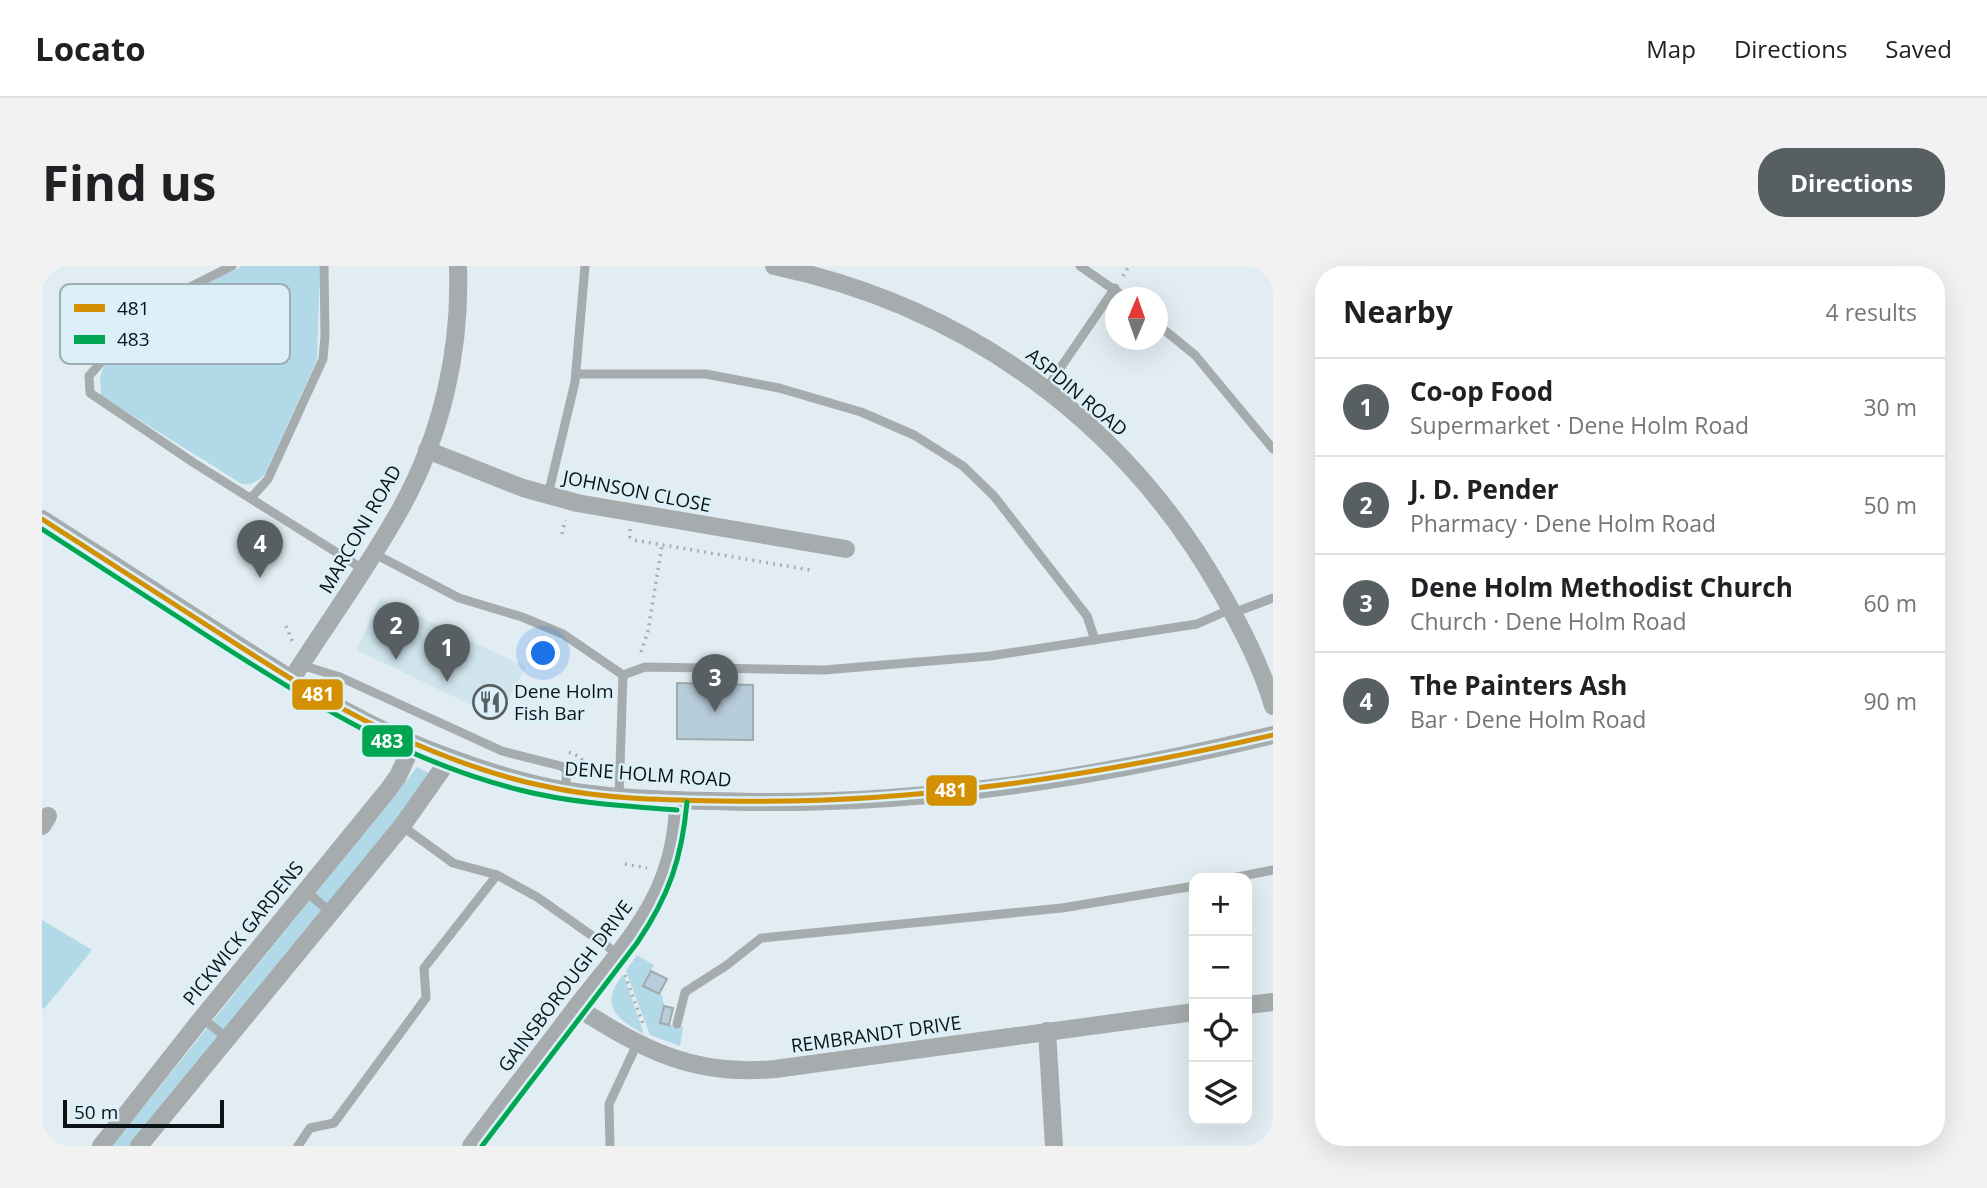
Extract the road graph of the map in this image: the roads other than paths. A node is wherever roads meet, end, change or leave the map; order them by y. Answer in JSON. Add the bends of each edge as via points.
{"nodes":[{"id":1,"x":232,"y":266,"type":"edge"},
{"id":2,"x":324,"y":266,"type":"edge"},
{"id":3,"x":458,"y":266,"type":"edge"},
{"id":4,"x":584,"y":266,"type":"edge"},
{"id":5,"x":774,"y":266,"type":"edge"},
{"id":6,"x":1080,"y":266,"type":"edge"},
{"id":7,"x":196,"y":284,"type":"edge"},
{"id":8,"x":1113,"y":287,"type":"edge"},
{"id":9,"x":1105,"y":303,"type":"edge"},
{"id":10,"x":1168,"y":333,"type":"edge"},
{"id":11,"x":100,"y":364,"type":"edge"},
{"id":12,"x":576,"y":374,"type":"junction"},
{"id":13,"x":1046,"y":389,"type":"junction"},
{"id":14,"x":1273,"y":449,"type":"edge"},
{"id":15,"x":427,"y":450,"type":"junction"},
{"id":16,"x":548,"y":496,"type":"junction"},
{"id":17,"x":251,"y":498,"type":"junction"},
{"id":18,"x":42,"y":519,"type":"edge"},
{"id":19,"x":846,"y":549,"type":"dead end"},
{"id":20,"x":373,"y":554,"type":"junction"},
{"id":21,"x":363,"y":569,"type":"junction"},
{"id":22,"x":1273,"y":598,"type":"edge"},
{"id":23,"x":1232,"y":611,"type":"junction"},
{"id":24,"x":1095,"y":640,"type":"junction"},
{"id":25,"x":296,"y":673,"type":"junction"},
{"id":26,"x":623,"y":675,"type":"junction"},
{"id":27,"x":1273,"y":706,"type":"edge"},
{"id":28,"x":1273,"y":736,"type":"edge"},
{"id":29,"x":413,"y":744,"type":"junction"},
{"id":30,"x":450,"y":758,"type":"junction"},
{"id":31,"x":565,"y":790,"type":"junction"},
{"id":32,"x":619,"y":797,"type":"junction"},
{"id":33,"x":678,"y":800,"type":"junction"},
{"id":34,"x":402,"y":826,"type":"junction"},
{"id":35,"x":1273,"y":870,"type":"edge"},
{"id":36,"x":1252,"y":874,"type":"edge"},
{"id":37,"x":498,"y":875,"type":"junction"},
{"id":38,"x":1189,"y":887,"type":"edge"},
{"id":39,"x":305,"y":890,"type":"junction"},
{"id":40,"x":330,"y":912,"type":"junction"},
{"id":41,"x":618,"y":954,"type":"junction"},
{"id":42,"x":1273,"y":1002,"type":"edge"},
{"id":43,"x":1252,"y":1005,"type":"edge"},
{"id":44,"x":576,"y":1007,"type":"junction"},
{"id":45,"x":1189,"y":1013,"type":"edge"},
{"id":46,"x":202,"y":1018,"type":"junction"},
{"id":47,"x":677,"y":1024,"type":"dead end"},
{"id":48,"x":1047,"y":1031,"type":"junction"},
{"id":49,"x":227,"y":1038,"type":"junction"},
{"id":50,"x":642,"y":1038,"type":"junction"},
{"id":51,"x":101,"y":1146,"type":"edge"},
{"id":52,"x":139,"y":1146,"type":"edge"},
{"id":53,"x":298,"y":1146,"type":"edge"},
{"id":54,"x":471,"y":1146,"type":"edge"},
{"id":55,"x":610,"y":1146,"type":"edge"},
{"id":56,"x":1054,"y":1146,"type":"edge"}],
"edges":[{"from":1,"to":7,"type":"lane"},
{"from":2,"to":17,"type":"lane","via":[[323,359],[268,479]]},
{"from":3,"to":15,"type":"street","name":"MARCONI ROAD","via":[[452,359],[444,403]]},
{"from":4,"to":12,"type":"lane"},
{"from":5,"to":13,"type":"street","name":"ASPDIN ROAD","via":[[908,307],[983,345]]},
{"from":6,"to":8,"type":"lane"},
{"from":9,"to":13,"type":"lane"},
{"from":10,"to":14,"type":"lane","via":[[1195,355]]},
{"from":11,"to":17,"type":"lane","via":[[88,378],[93,396]]},
{"from":12,"to":16,"type":"lane"},
{"from":12,"to":24,"type":"lane","via":[[706,374],[790,391],[861,412],[914,435],[963,466],[1003,506],[1090,620]]},
{"from":13,"to":23,"type":"street","name":"ASPDIN ROAD","via":[[1111,445],[1149,487]]},
{"from":15,"to":16,"type":"street","name":"JOHNSON CLOSE"},
{"from":15,"to":20,"type":"street","name":"MARCONI ROAD","via":[[401,508]]},
{"from":16,"to":19,"type":"street","name":"JOHNSON CLOSE"},
{"from":17,"to":21,"type":"lane"},
{"from":18,"to":25,"type":"street","name":"DENE HOLM ROAD"},
{"from":20,"to":21,"type":"street","name":"MARCONI ROAD"},
{"from":20,"to":26,"type":"lane","via":[[459,598],[563,634]]},
{"from":21,"to":25,"type":"street","name":"MARCONI ROAD"},
{"from":22,"to":23,"type":"lane"},
{"from":23,"to":24,"type":"lane","via":[[1197,624]]},
{"from":23,"to":27,"type":"street","name":"ASPDIN ROAD"},
{"from":24,"to":26,"type":"lane","via":[[990,656],[867,667],[645,667]]},
{"from":25,"to":29,"type":"street","name":"DENE HOLM ROAD","via":[[365,722]]},
{"from":25,"to":31,"type":"lane","via":[[340,677],[502,751],[561,765],[567,770]]},
{"from":26,"to":32,"type":"lane"},
{"from":28,"to":33,"type":"street","name":"DENE HOLM ROAD","via":[[1128,768],[988,790],[828,802]]},
{"from":29,"to":30,"type":"street","name":"DENE HOLM ROAD"},
{"from":29,"to":39,"type":"street","name":"PICKWICK GARDENS","via":[[393,783]]},
{"from":30,"to":31,"type":"street","name":"DENE HOLM ROAD"},
{"from":30,"to":34,"type":"street"},
{"from":31,"to":32,"type":"street","name":"DENE HOLM ROAD"},
{"from":32,"to":33,"type":"street","name":"DENE HOLM ROAD"},
{"from":33,"to":41,"type":"street","name":"GAINSBOROUGH DRIVE","via":[[675,844],[667,872],[653,905]]},
{"from":34,"to":37,"type":"lane","via":[[453,863]]},
{"from":34,"to":40,"type":"street"},
{"from":35,"to":36,"type":"lane"},
{"from":37,"to":41,"type":"lane"},
{"from":37,"to":53,"type":"lane","via":[[424,968],[426,998],[334,1123],[310,1128]]},
{"from":38,"to":47,"type":"lane","via":[[1062,908],[761,938],[685,992]]},
{"from":39,"to":40,"type":"lane"},
{"from":39,"to":46,"type":"street","name":"PICKWICK GARDENS"},
{"from":40,"to":49,"type":"street"},
{"from":41,"to":44,"type":"street","name":"GAINSBOROUGH DRIVE"},
{"from":42,"to":43,"type":"street"},
{"from":44,"to":50,"type":"street","name":"REMBRANDT DRIVE"},
{"from":44,"to":54,"type":"street","name":"GAINSBOROUGH DRIVE"},
{"from":45,"to":48,"type":"street","name":"REMBRANDT DRIVE"},
{"from":46,"to":49,"type":"lane"},
{"from":46,"to":51,"type":"street","name":"PICKWICK GARDENS"},
{"from":48,"to":50,"type":"street","name":"REMBRANDT DRIVE","via":[[764,1070],[691,1064],[670,1058]]},
{"from":48,"to":56,"type":"street"},
{"from":49,"to":52,"type":"street"},
{"from":50,"to":55,"type":"lane","via":[[610,1101]]}]}
